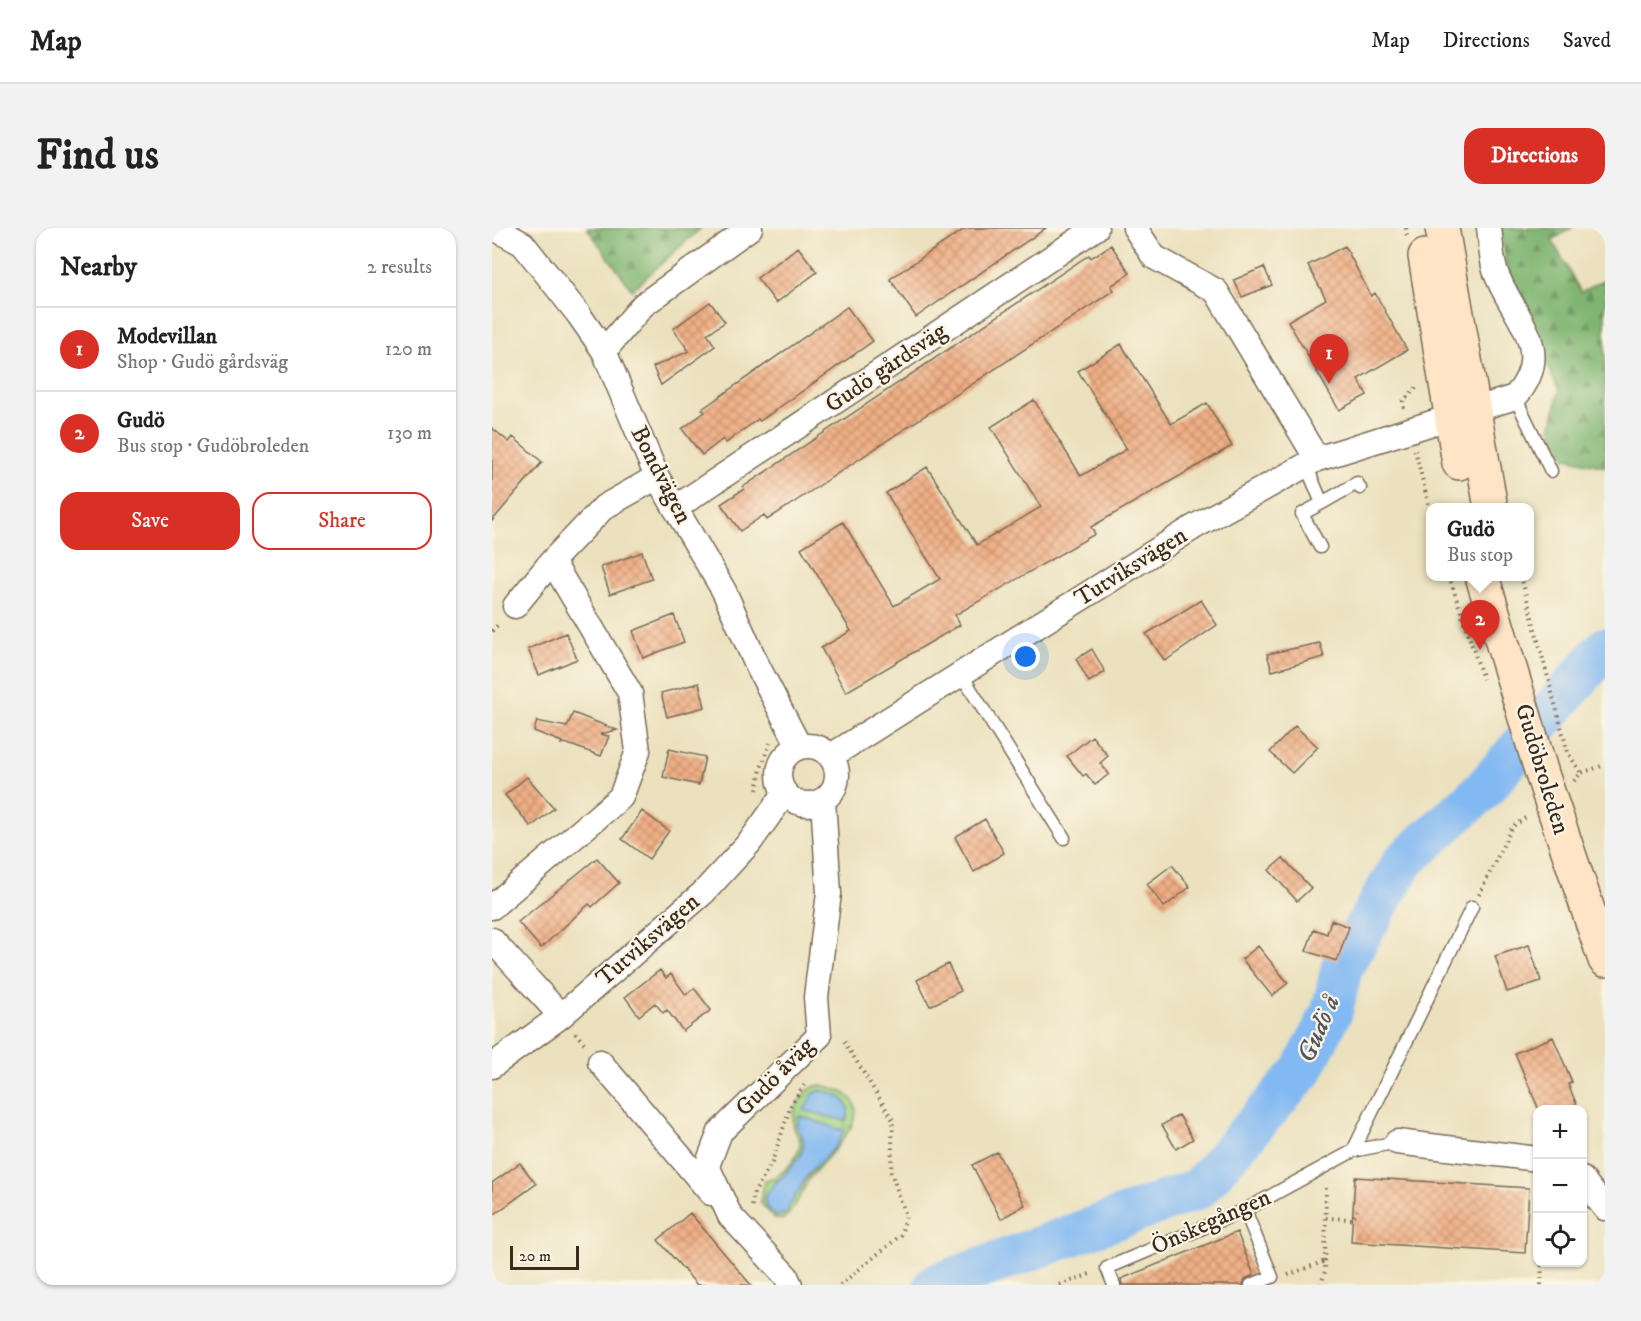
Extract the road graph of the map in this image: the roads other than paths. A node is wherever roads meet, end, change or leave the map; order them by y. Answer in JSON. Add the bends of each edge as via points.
{"nodes":[{"id":1,"x":494,"y":228,"type":"edge"},
{"id":2,"x":750,"y":228,"type":"edge"},
{"id":3,"x":1096,"y":228,"type":"edge"},
{"id":4,"x":1135,"y":228,"type":"edge"},
{"id":5,"x":1421,"y":228,"type":"edge"},
{"id":6,"x":1442,"y":228,"type":"edge"},
{"id":7,"x":1489,"y":228,"type":"edge"},
{"id":8,"x":603,"y":351,"type":"junction"},
{"id":9,"x":1515,"y":397,"type":"junction"},
{"id":10,"x":1462,"y":414,"type":"junction"},
{"id":11,"x":1311,"y":462,"type":"junction"},
{"id":12,"x":1551,"y":471,"type":"dead end"},
{"id":13,"x":657,"y":477,"type":"junction"},
{"id":14,"x":1360,"y":488,"type":"dead end"},
{"id":15,"x":1322,"y":503,"type":"junction"},
{"id":16,"x":1467,"y":503,"type":"edge"},
{"id":17,"x":1490,"y":503,"type":"edge"},
{"id":18,"x":675,"y":508,"type":"junction"},
{"id":19,"x":1320,"y":547,"type":"dead end"},
{"id":20,"x":552,"y":561,"type":"junction"},
{"id":21,"x":1484,"y":581,"type":"edge"},
{"id":22,"x":1506,"y":581,"type":"edge"},
{"id":23,"x":515,"y":606,"type":"dead end"},
{"id":24,"x":962,"y":674,"type":"junction"},
{"id":25,"x":1536,"y":697,"type":"junction"},
{"id":26,"x":799,"y":746,"type":"junction"},
{"id":27,"x":831,"y":756,"type":"junction"},
{"id":28,"x":1562,"y":767,"type":"junction"},
{"id":29,"x":785,"y":793,"type":"junction"},
{"id":30,"x":823,"y":800,"type":"junction"},
{"id":31,"x":1064,"y":838,"type":"dead end"},
{"id":32,"x":1605,"y":903,"type":"edge"},
{"id":33,"x":492,"y":907,"type":"edge"},
{"id":34,"x":1472,"y":907,"type":"dead end"},
{"id":35,"x":492,"y":940,"type":"edge"},
{"id":36,"x":1605,"y":960,"type":"edge"},
{"id":37,"x":561,"y":1016,"type":"junction"},
{"id":38,"x":600,"y":1062,"type":"road end"},
{"id":39,"x":492,"y":1066,"type":"edge"},
{"id":40,"x":1397,"y":1142,"type":"joint"},
{"id":41,"x":1353,"y":1151,"type":"junction"},
{"id":42,"x":1533,"y":1158,"type":"edge"},
{"id":43,"x":1587,"y":1185,"type":"edge"},
{"id":44,"x":1605,"y":1208,"type":"edge"},
{"id":45,"x":1245,"y":1210,"type":"junction"},
{"id":46,"x":730,"y":1216,"type":"junction"},
{"id":47,"x":790,"y":1285,"type":"edge"},
{"id":48,"x":1114,"y":1285,"type":"edge"},
{"id":49,"x":1251,"y":1285,"type":"edge"}],
"edges":[{"from":1,"to":8,"type":"street","name":"Bondvägen","via":[[523,244]]},
{"from":2,"to":8,"type":"street","via":[[644,305]]},
{"from":3,"to":18,"type":"street","name":"Gudö gårdsväg"},
{"from":4,"to":11,"type":"street","via":[[1154,257],[1216,291]]},
{"from":5,"to":10,"type":"main road"},
{"from":6,"to":10,"type":"main road"},
{"from":7,"to":9,"type":"street","via":[[1495,270],[1533,343],[1528,382]]},
{"from":8,"to":13,"type":"street","name":"Bondvägen"},
{"from":9,"to":10,"type":"street","name":"Tutviksvägen"},
{"from":9,"to":12,"type":"lane"},
{"from":10,"to":11,"type":"street","name":"Tutviksvägen"},
{"from":10,"to":16,"type":"main road"},
{"from":10,"to":17,"type":"main road"},
{"from":11,"to":15,"type":"lane"},
{"from":11,"to":24,"type":"street","name":"Tutviksvägen","via":[[1194,527]]},
{"from":13,"to":18,"type":"street","name":"Bondvägen"},
{"from":13,"to":20,"type":"street","via":[[603,507]]},
{"from":14,"to":15,"type":"lane","via":[[1357,483]]},
{"from":15,"to":19,"type":"lane","via":[[1302,514]]},
{"from":18,"to":26,"type":"street","name":"Bondvägen","via":[[724,591]]},
{"from":20,"to":23,"type":"street"},
{"from":20,"to":33,"type":"street","via":[[630,693],[638,751],[621,797]]},
{"from":21,"to":25,"type":"main road","name":"Gudöbroleden"},
{"from":22,"to":25,"type":"main road","name":"Gudöbroleden"},
{"from":24,"to":27,"type":"street","name":"Tutviksvägen"},
{"from":24,"to":31,"type":"lane"},
{"from":25,"to":28,"type":"main road","name":"Gudöbroleden"},
{"from":26,"to":27,"type":"street","via":[[811,745]]},
{"from":26,"to":29,"type":"street","via":[[789,752],[778,772]]},
{"from":27,"to":30,"type":"street","via":[[837,778],[834,789]]},
{"from":28,"to":32,"type":"main road","name":"Gudöbroleden"},
{"from":28,"to":36,"type":"main road","name":"Gudöbroleden"},
{"from":29,"to":30,"type":"street","via":[[805,804]]},
{"from":29,"to":37,"type":"street","name":"Tutviksvägen","via":[[750,842],[703,893]]},
{"from":30,"to":46,"type":"street","name":"Gudö åväg","via":[[829,893],[816,996],[819,1036],[720,1132],[707,1166]]},
{"from":34,"to":41,"type":"lane"},
{"from":35,"to":37,"type":"street"},
{"from":37,"to":39,"type":"street","name":"Tutviksvägen"},
{"from":38,"to":46,"type":"street"},
{"from":40,"to":41,"type":"lane","name":"Önskegången"},
{"from":40,"to":42,"type":"street","name":"Önskegången"},
{"from":41,"to":45,"type":"lane","name":"Önskegången"},
{"from":43,"to":44,"type":"street"},
{"from":45,"to":48,"type":"lane","name":"Önskegången","via":[[1107,1268]]},
{"from":45,"to":49,"type":"lane","via":[[1272,1277]]},
{"from":46,"to":47,"type":"street","name":"Gudö åväg"}]}
